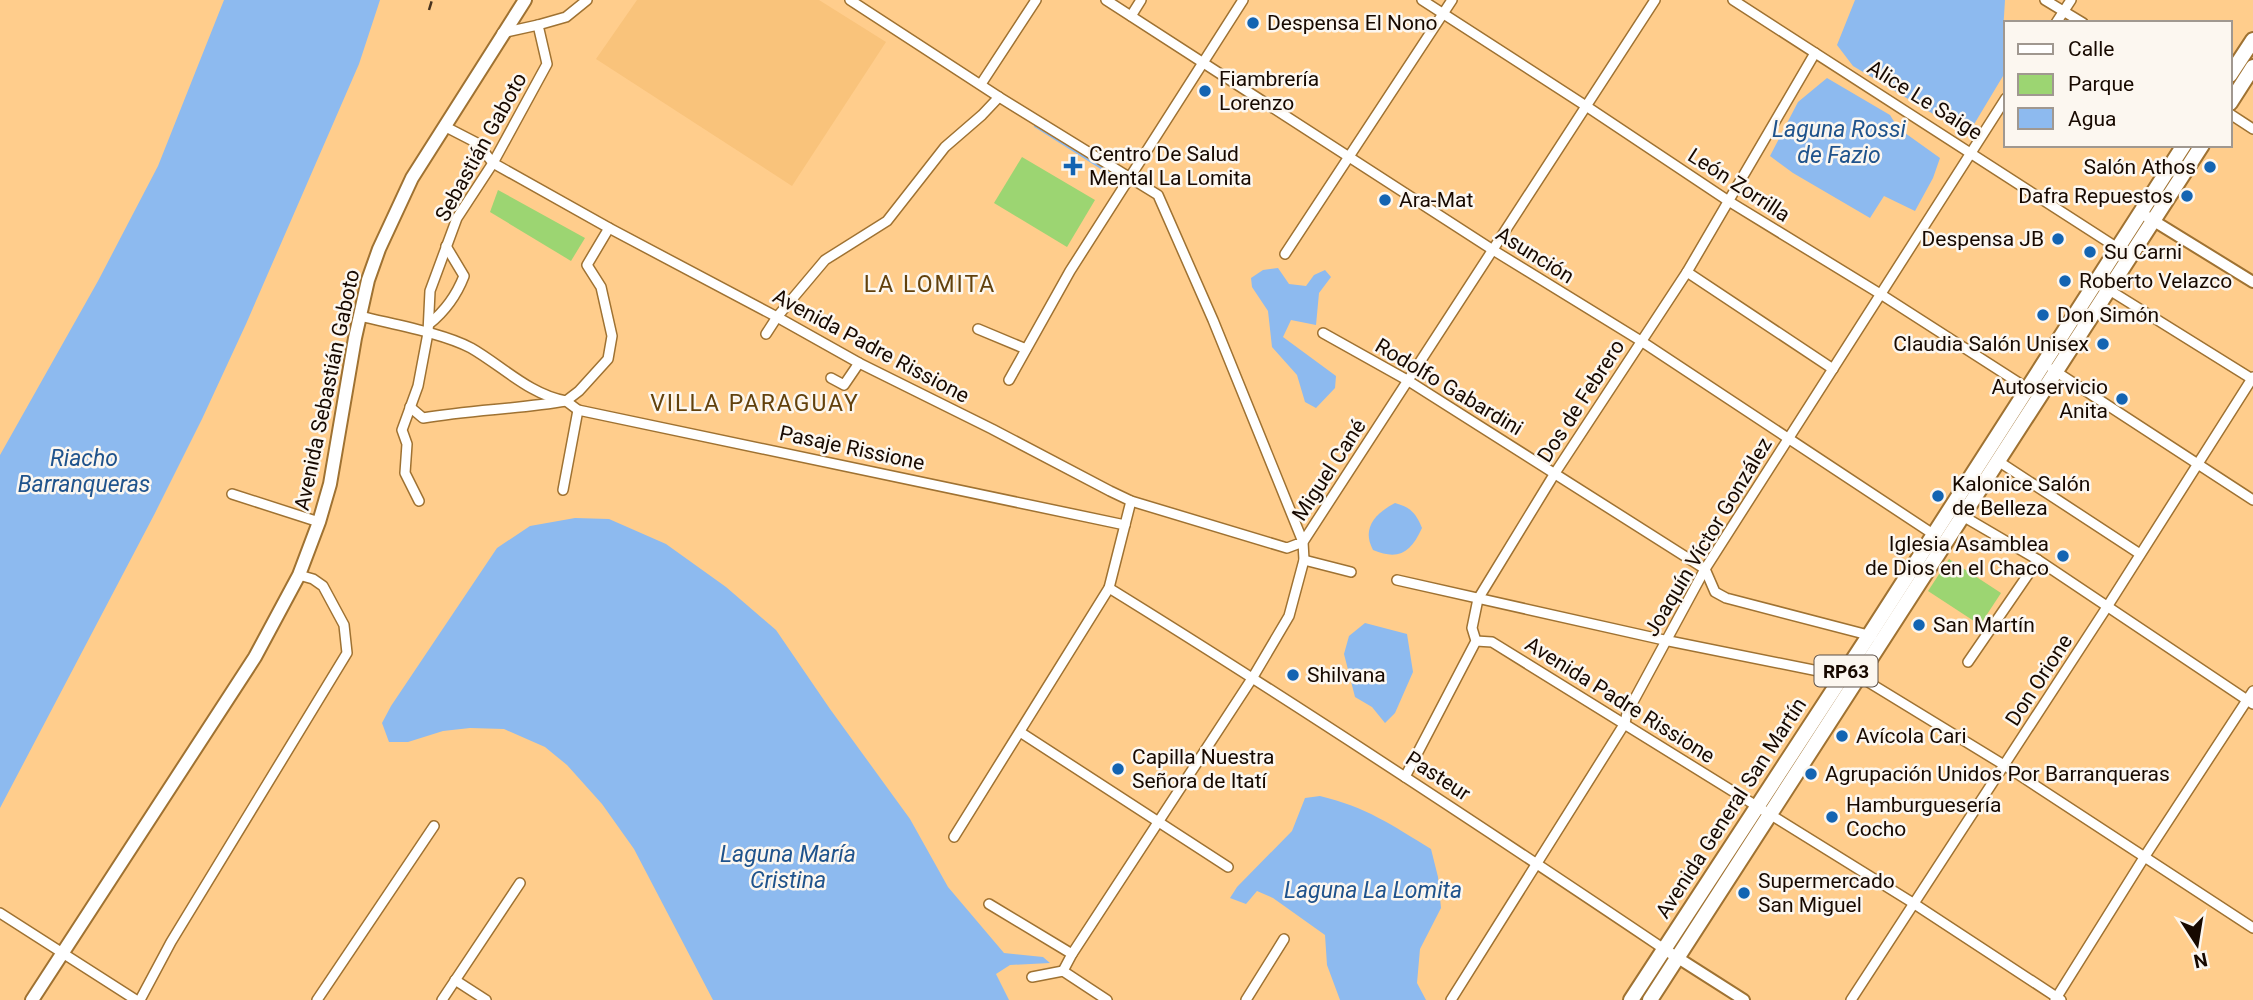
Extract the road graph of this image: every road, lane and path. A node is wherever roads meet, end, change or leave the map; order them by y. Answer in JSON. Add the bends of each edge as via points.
{"nodes":[{"id":1,"x":525,"y":0,"type":"edge"},
{"id":2,"x":587,"y":0,"type":"edge"},
{"id":3,"x":850,"y":0,"type":"edge"},
{"id":4,"x":1036,"y":0,"type":"edge"},
{"id":5,"x":1106,"y":0,"type":"edge"},
{"id":6,"x":1141,"y":0,"type":"edge"},
{"id":7,"x":1243,"y":0,"type":"edge"},
{"id":8,"x":1422,"y":0,"type":"edge"},
{"id":9,"x":1452,"y":0,"type":"edge"},
{"id":10,"x":1655,"y":0,"type":"edge"},
{"id":11,"x":1733,"y":0,"type":"edge"},
{"id":12,"x":2045,"y":0,"type":"edge"},
{"id":13,"x":2071,"y":0,"type":"edge"},
{"id":14,"x":2064,"y":11,"type":"junction"},
{"id":15,"x":1443,"y":14,"type":"junction"},
{"id":16,"x":1131,"y":16,"type":"junction"},
{"id":17,"x":2057,"y":21,"type":"edge"},
{"id":18,"x":2080,"y":21,"type":"edge"},
{"id":19,"x":538,"y":25,"type":"junction"},
{"id":20,"x":502,"y":33,"type":"junction"},
{"id":21,"x":2253,"y":40,"type":"edge"},
{"id":22,"x":1815,"y":53,"type":"junction"},
{"id":23,"x":1202,"y":63,"type":"junction"},
{"id":24,"x":2253,"y":67,"type":"edge"},
{"id":25,"x":2232,"y":72,"type":"edge"},
{"id":26,"x":981,"y":84,"type":"junction"},
{"id":27,"x":999,"y":97,"type":"junction"},
{"id":28,"x":2232,"y":100,"type":"edge"},
{"id":29,"x":2004,"y":101,"type":"edge"},
{"id":30,"x":1586,"y":106,"type":"junction"},
{"id":31,"x":2232,"y":115,"type":"edge"},
{"id":32,"x":444,"y":126,"type":"junction"},
{"id":33,"x":2253,"y":129,"type":"edge"},
{"id":34,"x":2184,"y":147,"type":"edge"},
{"id":35,"x":2200,"y":147,"type":"edge"},
{"id":36,"x":1971,"y":152,"type":"junction"},
{"id":37,"x":1349,"y":156,"type":"junction"},
{"id":38,"x":493,"y":163,"type":"junction"},
{"id":39,"x":1129,"y":178,"type":"junction"},
{"id":40,"x":1730,"y":202,"type":"junction"},
{"id":41,"x":2147,"y":216,"type":"junction"},
{"id":42,"x":609,"y":228,"type":"junction"},
{"id":43,"x":446,"y":246,"type":"junction"},
{"id":44,"x":1493,"y":250,"type":"junction"},
{"id":45,"x":2124,"y":252,"type":"junction"},
{"id":46,"x":1285,"y":254,"type":"dead end"},
{"id":47,"x":1687,"y":272,"type":"junction"},
{"id":48,"x":2253,"y":282,"type":"edge"},
{"id":49,"x":2102,"y":286,"type":"junction"},
{"id":50,"x":1882,"y":295,"type":"junction"},
{"id":51,"x":360,"y":316,"type":"junction"},
{"id":52,"x":777,"y":317,"type":"junction"},
{"id":53,"x":429,"y":329,"type":"junction"},
{"id":54,"x":978,"y":329,"type":"dead end"},
{"id":55,"x":1322,"y":333,"type":"dead end"},
{"id":56,"x":766,"y":334,"type":"dead end"},
{"id":57,"x":1641,"y":341,"type":"junction"},
{"id":58,"x":1026,"y":349,"type":"junction"},
{"id":59,"x":859,"y":363,"type":"junction"},
{"id":60,"x":2050,"y":368,"type":"junction"},
{"id":61,"x":1833,"y":369,"type":"junction"},
{"id":62,"x":831,"y":378,"type":"dead end"},
{"id":63,"x":2252,"y":378,"type":"edge"},
{"id":64,"x":1009,"y":380,"type":"dead end"},
{"id":65,"x":1407,"y":380,"type":"junction"},
{"id":66,"x":2034,"y":393,"type":"junction"},
{"id":67,"x":566,"y":401,"type":"junction"},
{"id":68,"x":410,"y":407,"type":"junction"},
{"id":69,"x":578,"y":410,"type":"junction"},
{"id":70,"x":1788,"y":439,"type":"junction"},
{"id":71,"x":1998,"y":461,"type":"junction"},
{"id":72,"x":2199,"y":464,"type":"junction"},
{"id":73,"x":1555,"y":473,"type":"junction"},
{"id":74,"x":563,"y":490,"type":"dead end"},
{"id":75,"x":232,"y":494,"type":"dead end"},
{"id":76,"x":2253,"y":500,"type":"edge"},
{"id":77,"x":419,"y":501,"type":"dead end"},
{"id":78,"x":1131,"y":501,"type":"junction"},
{"id":79,"x":1956,"y":512,"type":"junction"},
{"id":80,"x":319,"y":522,"type":"junction"},
{"id":81,"x":1125,"y":525,"type":"junction"},
{"id":82,"x":1939,"y":538,"type":"junction"},
{"id":83,"x":1303,"y":542,"type":"junction"},
{"id":84,"x":2140,"y":554,"type":"junction"},
{"id":85,"x":1304,"y":560,"type":"junction"},
{"id":86,"x":2038,"y":560,"type":"junction"},
{"id":87,"x":1704,"y":569,"type":"junction"},
{"id":88,"x":1351,"y":572,"type":"dead end"},
{"id":89,"x":299,"y":575,"type":"junction"},
{"id":90,"x":1396,"y":580,"type":"dead end"},
{"id":91,"x":1109,"y":589,"type":"junction"},
{"id":92,"x":1478,"y":599,"type":"junction"},
{"id":93,"x":2107,"y":607,"type":"junction"},
{"id":94,"x":1876,"y":638,"type":"junction"},
{"id":95,"x":1664,"y":640,"type":"junction"},
{"id":96,"x":1476,"y":641,"type":"junction"},
{"id":97,"x":1968,"y":662,"type":"dead end"},
{"id":98,"x":1843,"y":676,"type":"junction"},
{"id":99,"x":1253,"y":677,"type":"junction"},
{"id":100,"x":1860,"y":677,"type":"junction"},
{"id":101,"x":2253,"y":691,"type":"edge"},
{"id":102,"x":2250,"y":702,"type":"edge"},
{"id":103,"x":1625,"y":723,"type":"junction"},
{"id":104,"x":1020,"y":732,"type":"junction"},
{"id":105,"x":2004,"y":765,"type":"junction"},
{"id":106,"x":1405,"y":777,"type":"junction"},
{"id":107,"x":1763,"y":810,"type":"junction"},
{"id":108,"x":1158,"y":823,"type":"junction"},
{"id":109,"x":434,"y":826,"type":"dead end"},
{"id":110,"x":954,"y":837,"type":"dead end"},
{"id":111,"x":2145,"y":856,"type":"junction"},
{"id":112,"x":1538,"y":863,"type":"junction"},
{"id":113,"x":1228,"y":867,"type":"dead end"},
{"id":114,"x":520,"y":883,"type":"dead end"},
{"id":115,"x":1913,"y":903,"type":"junction"},
{"id":116,"x":989,"y":904,"type":"dead end"},
{"id":117,"x":0,"y":913,"type":"edge"},
{"id":118,"x":2253,"y":928,"type":"edge"},
{"id":119,"x":1284,"y":939,"type":"dead end"},
{"id":120,"x":1664,"y":949,"type":"junction"},
{"id":121,"x":62,"y":953,"type":"junction"},
{"id":122,"x":1072,"y":954,"type":"junction"},
{"id":123,"x":1677,"y":958,"type":"junction"},
{"id":124,"x":1063,"y":971,"type":"junction"},
{"id":125,"x":1032,"y":977,"type":"dead end"},
{"id":126,"x":455,"y":980,"type":"junction"},
{"id":127,"x":2057,"y":999,"type":"edge"},
{"id":128,"x":32,"y":1000,"type":"edge"},
{"id":129,"x":138,"y":1000,"type":"edge"},
{"id":130,"x":317,"y":1000,"type":"edge"},
{"id":131,"x":442,"y":1000,"type":"edge"},
{"id":132,"x":485,"y":1000,"type":"edge"},
{"id":133,"x":1107,"y":1000,"type":"edge"},
{"id":134,"x":1246,"y":1000,"type":"edge"},
{"id":135,"x":1451,"y":1000,"type":"edge"},
{"id":136,"x":1630,"y":1000,"type":"edge"},
{"id":137,"x":1650,"y":1000,"type":"edge"},
{"id":138,"x":1744,"y":1000,"type":"edge"},
{"id":139,"x":1851,"y":1000,"type":"edge"}],
"edges":[{"from":1,"to":20,"type":"main road","name":"Avenida Sebastián Gaboto"},
{"from":2,"to":19,"type":"street","via":[[566,18]]},
{"from":3,"to":26,"type":"street"},
{"from":4,"to":26,"type":"street"},
{"from":5,"to":16,"type":"street","name":"Asunción"},
{"from":6,"to":16,"type":"street"},
{"from":7,"to":23,"type":"street"},
{"from":8,"to":15,"type":"street","name":"León Zorrilla"},
{"from":9,"to":15,"type":"street"},
{"from":10,"to":30,"type":"street","name":"Miguel Cané"},
{"from":11,"to":22,"type":"street","name":"Alice Le Saige"},
{"from":12,"to":14,"type":"street"},
{"from":13,"to":14,"type":"street"},
{"from":14,"to":17,"type":"street"},
{"from":14,"to":18,"type":"street"},
{"from":15,"to":30,"type":"street","name":"León Zorrilla"},
{"from":15,"to":37,"type":"street"},
{"from":16,"to":23,"type":"street","name":"Asunción"},
{"from":19,"to":20,"type":"street"},
{"from":19,"to":38,"type":"street","name":"Sebastián Gaboto","via":[[547,64]]},
{"from":20,"to":32,"type":"main road","name":"Avenida Sebastián Gaboto"},
{"from":21,"to":25,"type":"main road"},
{"from":22,"to":36,"type":"street","name":"Alice Le Saige"},
{"from":22,"to":40,"type":"street","name":"Dos de Febrero"},
{"from":23,"to":37,"type":"street","name":"Asunción"},
{"from":23,"to":39,"type":"street"},
{"from":24,"to":28,"type":"main road"},
{"from":26,"to":27,"type":"street"},
{"from":27,"to":39,"type":"street"},
{"from":27,"to":52,"type":"street","via":[[944,147],[887,220],[825,260]]},
{"from":29,"to":36,"type":"street","name":"Joaquín Víctor González"},
{"from":30,"to":40,"type":"street","name":"León Zorrilla"},
{"from":30,"to":44,"type":"street","name":"Miguel Cané"},
{"from":31,"to":33,"type":"street"},
{"from":32,"to":38,"type":"street","name":"Avenida Padre Rissione","via":[[477,143]]},
{"from":32,"to":51,"type":"main road","name":"Avenida Sebastián Gaboto","via":[[388,228]]},
{"from":34,"to":41,"type":"main road","name":"Avenida General San Martín","number":"RP63"},
{"from":35,"to":41,"type":"main road","name":"Avenida General San Martín","number":"RP63"},
{"from":36,"to":45,"type":"street","name":"Alice Le Saige"},
{"from":36,"to":50,"type":"street","name":"Joaquín Víctor González"},
{"from":37,"to":44,"type":"street","name":"Asunción"},
{"from":37,"to":46,"type":"street"},
{"from":38,"to":42,"type":"street","name":"Avenida Padre Rissione"},
{"from":38,"to":43,"type":"street","name":"Sebastián Gaboto","via":[[457,218]]},
{"from":39,"to":58,"type":"street"},
{"from":39,"to":83,"type":"street","via":[[1158,195]]},
{"from":40,"to":47,"type":"street","name":"Dos de Febrero"},
{"from":40,"to":50,"type":"street","name":"León Zorrilla"},
{"from":41,"to":45,"type":"main road","name":"Avenida General San Martín","number":"RP63"},
{"from":41,"to":48,"type":"street"},
{"from":42,"to":52,"type":"street","name":"Avenida Padre Rissione"},
{"from":42,"to":67,"type":"street","via":[[587,265],[601,287],[612,335],[608,359]]},
{"from":43,"to":53,"type":"street","name":"Sebastián Gaboto","via":[[430,291]]},
{"from":43,"to":53,"type":"street","via":[[464,276]]},
{"from":44,"to":57,"type":"street","name":"Asunción"},
{"from":44,"to":65,"type":"street","name":"Miguel Cané"},
{"from":45,"to":49,"type":"main road","name":"Avenida General San Martín","number":"RP63"},
{"from":47,"to":57,"type":"street","name":"Dos de Febrero"},
{"from":47,"to":61,"type":"street"},
{"from":49,"to":60,"type":"main road","name":"Avenida General San Martín","number":"RP63"},
{"from":49,"to":63,"type":"street"},
{"from":50,"to":61,"type":"street","name":"Joaquín Víctor González"},
{"from":50,"to":66,"type":"street","name":"León Zorrilla"},
{"from":51,"to":53,"type":"street","name":"Pasaje Rissione"},
{"from":51,"to":80,"type":"main road","name":"Avenida Sebastián Gaboto"},
{"from":52,"to":56,"type":"street"},
{"from":52,"to":59,"type":"street","name":"Avenida Padre Rissione"},
{"from":53,"to":67,"type":"street","name":"Pasaje Rissione","via":[[469,346],[553,399]]},
{"from":53,"to":68,"type":"street","name":"Sebastián Gaboto"},
{"from":54,"to":58,"type":"street"},
{"from":55,"to":65,"type":"street","name":"Rodolfo Gabardini"},
{"from":57,"to":70,"type":"street","name":"Asunción"},
{"from":57,"to":73,"type":"street","name":"Dos de Febrero"},
{"from":58,"to":64,"type":"street"},
{"from":59,"to":62,"type":"street","via":[[844,385]]},
{"from":59,"to":78,"type":"street","name":"Avenida Padre Rissione"},
{"from":60,"to":66,"type":"main road","name":"Avenida General San Martín","number":"RP63"},
{"from":60,"to":72,"type":"street"},
{"from":61,"to":70,"type":"street","name":"Joaquín Víctor González"},
{"from":63,"to":72,"type":"street","name":"Don Orione"},
{"from":65,"to":73,"type":"street","name":"Rodolfo Gabardini"},
{"from":65,"to":83,"type":"street","name":"Miguel Cané"},
{"from":66,"to":71,"type":"main road","name":"Avenida General San Martín","number":"RP63"},
{"from":66,"to":79,"type":"main road","name":"Avenida General San Martín","number":"RP63"},
{"from":67,"to":68,"type":"street","via":[[423,418]]},
{"from":67,"to":69,"type":"street","name":"Pasaje Rissione"},
{"from":68,"to":77,"type":"street","name":"Sebastián Gaboto","via":[[402,430],[407,444],[405,473]]},
{"from":69,"to":74,"type":"street"},
{"from":69,"to":81,"type":"street","name":"Pasaje Rissione"},
{"from":70,"to":82,"type":"street","name":"Asunción"},
{"from":70,"to":87,"type":"street","name":"Joaquín Víctor González"},
{"from":71,"to":79,"type":"main road","name":"Avenida General San Martín","number":"RP63"},
{"from":71,"to":84,"type":"street"},
{"from":72,"to":76,"type":"street"},
{"from":72,"to":84,"type":"street","name":"Don Orione"},
{"from":73,"to":87,"type":"street","name":"Rodolfo Gabardini"},
{"from":73,"to":92,"type":"street","name":"Dos de Febrero"},
{"from":75,"to":80,"type":"street"},
{"from":78,"to":81,"type":"street"},
{"from":78,"to":83,"type":"street","name":"Avenida Padre Rissione","via":[[1287,548]]},
{"from":79,"to":82,"type":"main road","name":"Avenida General San Martín","number":"RP63"},
{"from":79,"to":86,"type":"street"},
{"from":80,"to":89,"type":"main road","name":"Avenida Sebastián Gaboto"},
{"from":81,"to":91,"type":"street"},
{"from":82,"to":94,"type":"main road","name":"Avenida General San Martín","number":"RP63"},
{"from":83,"to":85,"type":"street","name":"Miguel Cané"},
{"from":84,"to":93,"type":"street","name":"Don Orione"},
{"from":85,"to":88,"type":"street"},
{"from":85,"to":99,"type":"street","name":"Miguel Cané","via":[[1289,616]]},
{"from":86,"to":93,"type":"street"},
{"from":86,"to":97,"type":"street"},
{"from":87,"to":94,"type":"street","name":"Rodolfo Gabardini","via":[[1715,592],[1726,598]]},
{"from":87,"to":95,"type":"street","name":"Joaquín Víctor González"},
{"from":89,"to":121,"type":"main road","name":"Avenida Sebastián Gaboto","via":[[255,657]]},
{"from":89,"to":129,"type":"street","via":[[323,586],[344,625],[347,653]]},
{"from":90,"to":92,"type":"street"},
{"from":91,"to":99,"type":"street","name":"Pasteur"},
{"from":91,"to":104,"type":"street"},
{"from":92,"to":95,"type":"street"},
{"from":92,"to":96,"type":"street","name":"Dos de Febrero","via":[[1472,628]]},
{"from":93,"to":102,"type":"street"},
{"from":93,"to":105,"type":"street","name":"Don Orione"},
{"from":94,"to":98,"type":"main road","name":"Avenida General San Martín","number":"RP63"},
{"from":94,"to":100,"type":"main road","name":"Avenida General San Martín","number":"RP63"},
{"from":95,"to":98,"type":"street"},
{"from":95,"to":103,"type":"street","name":"Joaquín Víctor González"},
{"from":96,"to":103,"type":"street","name":"Avenida Padre Rissione","via":[[1492,642]]},
{"from":96,"to":106,"type":"street","name":"Dos de Febrero"},
{"from":98,"to":100,"type":"street"},
{"from":98,"to":107,"type":"main road","name":"Avenida General San Martín","number":"RP63"},
{"from":99,"to":106,"type":"street","name":"Pasteur"},
{"from":99,"to":108,"type":"street","name":"Miguel Cané"},
{"from":100,"to":105,"type":"street"},
{"from":100,"to":107,"type":"main road","name":"Avenida General San Martín","number":"RP63"},
{"from":101,"to":102,"type":"street"},
{"from":102,"to":111,"type":"street"},
{"from":103,"to":107,"type":"street","name":"Avenida Padre Rissione"},
{"from":103,"to":112,"type":"street","name":"Joaquín Víctor González"},
{"from":104,"to":108,"type":"street"},
{"from":104,"to":110,"type":"street"},
{"from":105,"to":111,"type":"street"},
{"from":105,"to":115,"type":"street","name":"Don Orione"},
{"from":106,"to":112,"type":"street","name":"Pasteur"},
{"from":107,"to":115,"type":"street","name":"Avenida Padre Rissione"},
{"from":107,"to":120,"type":"main road","name":"Avenida General San Martín","number":"RP63"},
{"from":107,"to":123,"type":"main road","name":"Avenida General San Martín","number":"RP63"},
{"from":108,"to":113,"type":"street"},
{"from":108,"to":122,"type":"street","name":"Miguel Cané"},
{"from":109,"to":130,"type":"street"},
{"from":111,"to":118,"type":"street"},
{"from":111,"to":127,"type":"street"},
{"from":112,"to":120,"type":"street","name":"Pasteur"},
{"from":112,"to":135,"type":"street","name":"Joaquín Víctor González"},
{"from":114,"to":126,"type":"street"},
{"from":115,"to":127,"type":"street","name":"Avenida Padre Rissione"},
{"from":115,"to":139,"type":"street","name":"Don Orione"},
{"from":116,"to":122,"type":"street"},
{"from":117,"to":121,"type":"street"},
{"from":119,"to":134,"type":"street"},
{"from":120,"to":123,"type":"street","name":"Pasteur"},
{"from":120,"to":136,"type":"main road","name":"Avenida General San Martín","number":"RP63"},
{"from":121,"to":128,"type":"main road","name":"Avenida Sebastián Gaboto"},
{"from":121,"to":129,"type":"street"},
{"from":122,"to":124,"type":"street","name":"Miguel Cané"},
{"from":123,"to":137,"type":"main road","name":"Avenida General San Martín","number":"RP63"},
{"from":123,"to":138,"type":"street","name":"Pasteur"},
{"from":124,"to":125,"type":"street"},
{"from":124,"to":133,"type":"street"},
{"from":126,"to":131,"type":"street"},
{"from":126,"to":132,"type":"street"}]}
